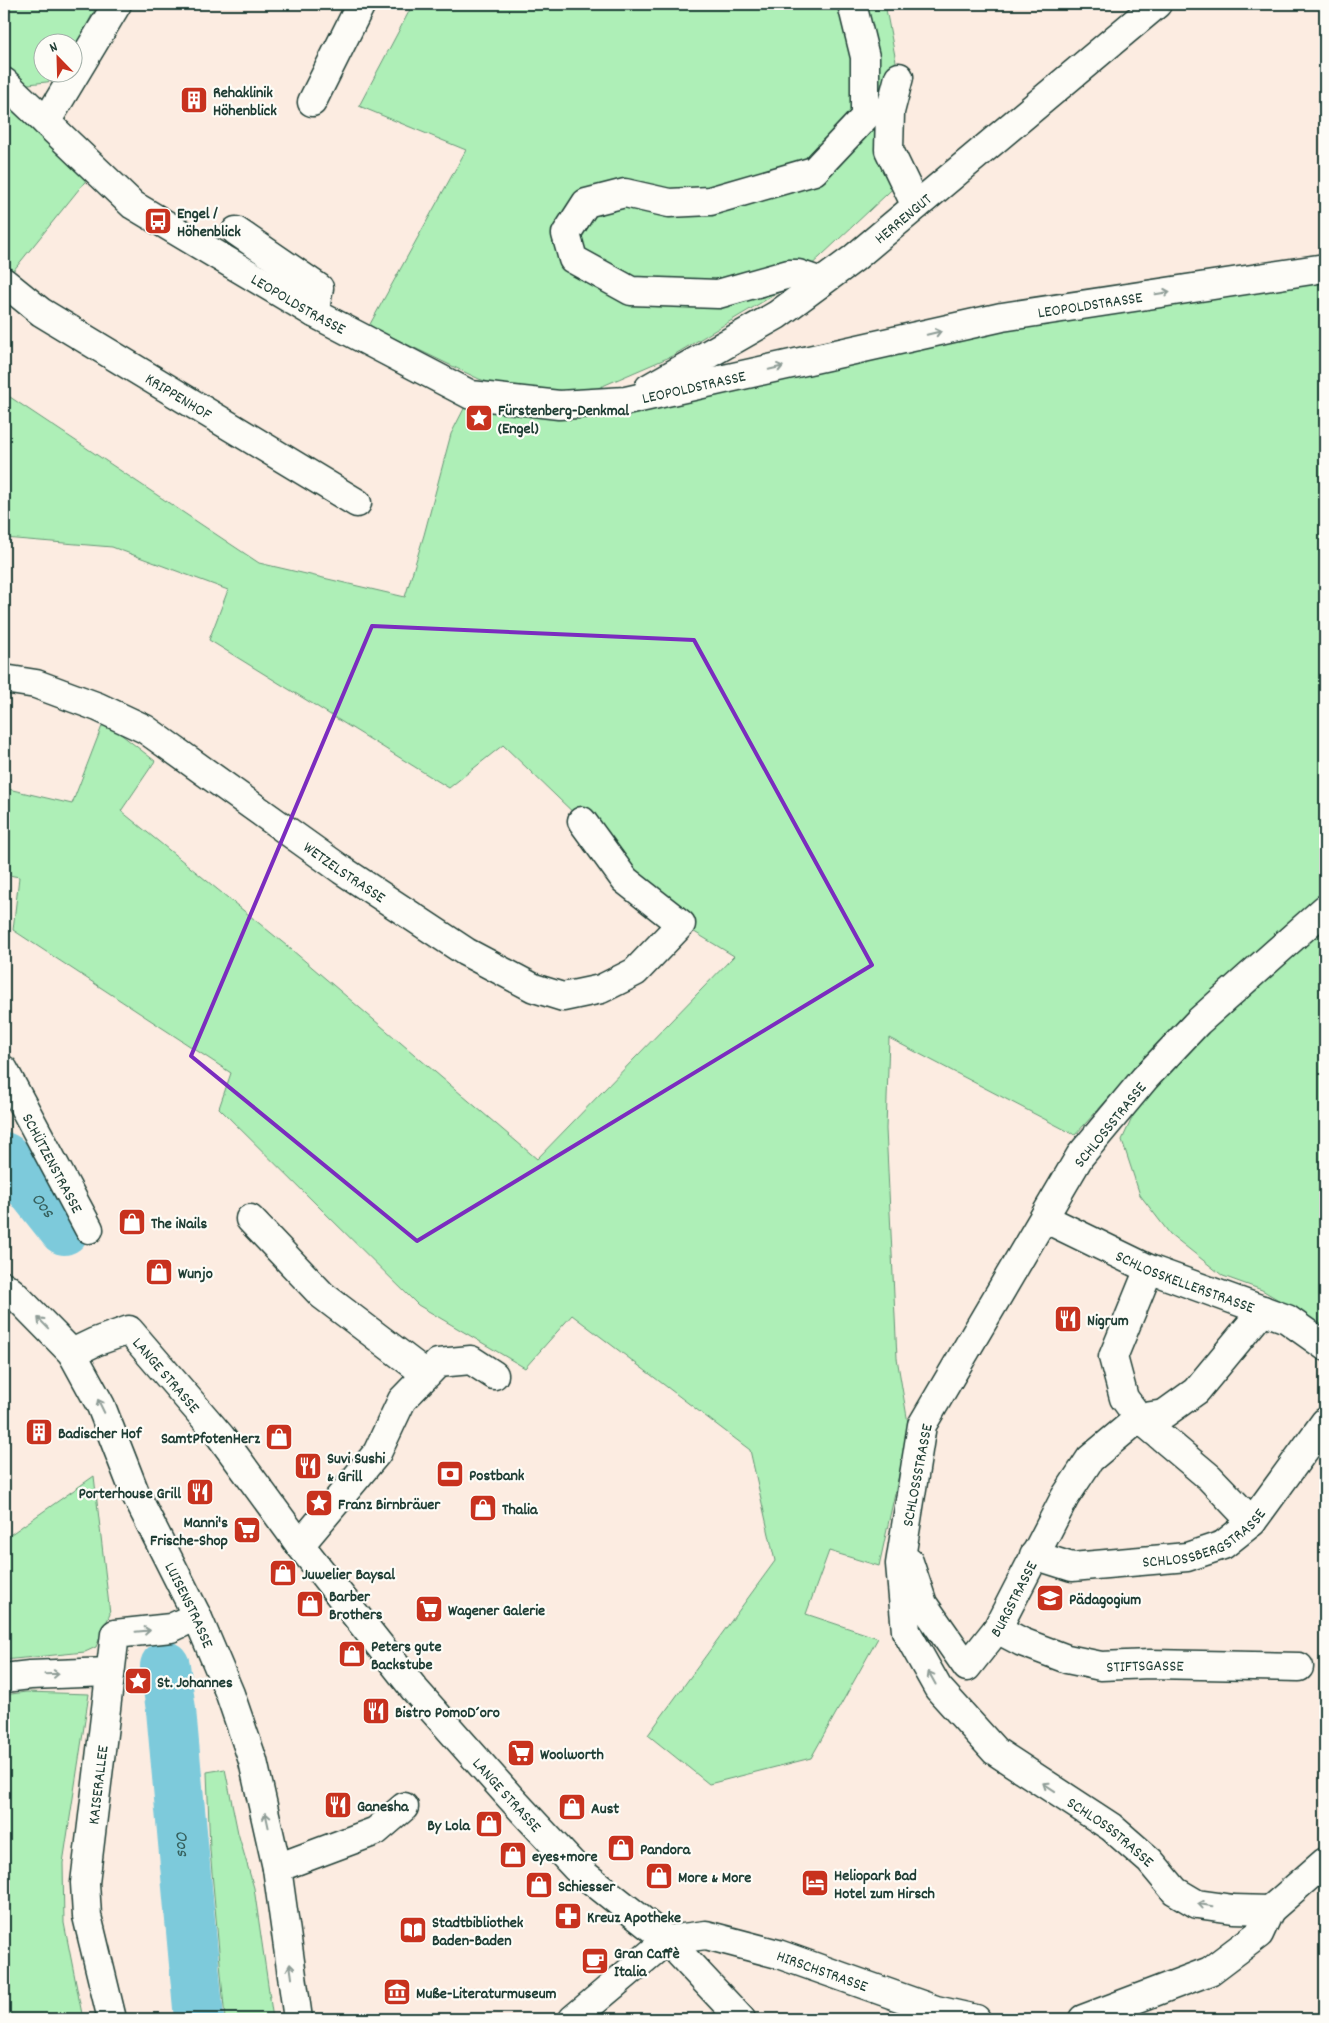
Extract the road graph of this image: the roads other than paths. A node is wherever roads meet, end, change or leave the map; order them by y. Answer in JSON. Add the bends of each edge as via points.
{"nodes":[{"id":1,"x":117,"y":4,"type":"edge"},
{"id":2,"x":361,"y":4,"type":"edge"},
{"id":3,"x":852,"y":4,"type":"edge"},
{"id":4,"x":1157,"y":4,"type":"edge"},
{"id":5,"x":899,"y":77,"type":"dead end"},
{"id":6,"x":4,"y":82,"type":"edge"},
{"id":7,"x":312,"y":102,"type":"dead end"},
{"id":8,"x":46,"y":122,"type":"junction"},
{"id":9,"x":916,"y":206,"type":"junction"},
{"id":10,"x":236,"y":231,"type":"dead end"},
{"id":11,"x":1325,"y":268,"type":"edge"},
{"id":12,"x":4,"y":282,"type":"edge"},
{"id":13,"x":821,"y":282,"type":"junction"},
{"id":14,"x":314,"y":313,"type":"junction"},
{"id":15,"x":626,"y":401,"type":"junction"},
{"id":16,"x":357,"y":503,"type":"dead end"},
{"id":17,"x":4,"y":679,"type":"edge"},
{"id":18,"x":582,"y":821,"type":"dead end"},
{"id":19,"x":1325,"y":909,"type":"edge"},
{"id":20,"x":4,"y":1070,"type":"edge"},
{"id":21,"x":1044,"y":1218,"type":"junction"},
{"id":22,"x":250,"y":1219,"type":"dead end"},
{"id":23,"x":89,"y":1228,"type":"dead end"},
{"id":24,"x":1149,"y":1269,"type":"junction"},
{"id":25,"x":4,"y":1286,"type":"edge"},
{"id":26,"x":1263,"y":1310,"type":"junction"},
{"id":27,"x":1325,"y":1346,"type":"edge"},
{"id":28,"x":72,"y":1353,"type":"junction"},
{"id":29,"x":426,"y":1374,"type":"junction"},
{"id":30,"x":494,"y":1375,"type":"dead end"},
{"id":31,"x":1139,"y":1418,"type":"junction"},
{"id":32,"x":1325,"y":1422,"type":"edge"},
{"id":33,"x":1252,"y":1522,"type":"junction"},
{"id":34,"x":903,"y":1544,"type":"junction"},
{"id":35,"x":300,"y":1545,"type":"junction"},
{"id":36,"x":1034,"y":1555,"type":"junction"},
{"id":37,"x":198,"y":1616,"type":"junction"},
{"id":38,"x":997,"y":1629,"type":"junction"},
{"id":39,"x":1299,"y":1667,"type":"dead end"},
{"id":40,"x":109,"y":1672,"type":"junction"},
{"id":41,"x":4,"y":1678,"type":"edge"},
{"id":42,"x":404,"y":1807,"type":"dead end"},
{"id":43,"x":1325,"y":1862,"type":"edge"},
{"id":44,"x":277,"y":1868,"type":"junction"},
{"id":45,"x":1262,"y":1909,"type":"junction"},
{"id":46,"x":667,"y":1940,"type":"junction"},
{"id":47,"x":112,"y":2019,"type":"edge"},
{"id":48,"x":298,"y":2019,"type":"edge"},
{"id":49,"x":573,"y":2019,"type":"edge"},
{"id":50,"x":740,"y":2019,"type":"edge"},
{"id":51,"x":976,"y":2019,"type":"edge"},
{"id":52,"x":1083,"y":2019,"type":"edge"}],
"edges":[{"from":1,"to":8,"type":"street"},
{"from":2,"to":7,"type":"street"},
{"from":3,"to":13,"type":"street","via":[[865,57],[865,117],[814,171],[710,201],[668,203],[625,193],[586,203],[566,234],[573,259],[632,292],[718,294],[789,274]]},
{"from":4,"to":9,"type":"street","name":"HERRENGUT"},
{"from":5,"to":9,"type":"street","via":[[890,112],[889,150]]},
{"from":6,"to":8,"type":"street","name":"LEOPOLDSTRASSE"},
{"from":8,"to":14,"type":"street","name":"LEOPOLDSTRASSE","via":[[133,205]]},
{"from":9,"to":13,"type":"street","name":"HERRENGUT"},
{"from":10,"to":14,"type":"street","via":[[319,288]]},
{"from":15,"to":11,"type":"street","name":"LEOPOLDSTRASSE","one_way":true,"via":[[1002,317]]},
{"from":12,"to":16,"type":"street","name":"KRIPPENHOF","via":[[41,312]]},
{"from":13,"to":15,"type":"street","name":"HERRENGUT","via":[[777,315]]},
{"from":14,"to":15,"type":"street","name":"LEOPOLDSTRASSE","via":[[471,395],[559,405]]},
{"from":17,"to":18,"type":"street","name":"WETZELSTRASSE","via":[[36,684],[98,707],[144,729],[350,876],[466,952],[534,988],[563,997],[601,990],[635,972],[681,924],[625,880]]},
{"from":19,"to":21,"type":"street","name":"SCHLOSSSTRASSE","via":[[1198,1022],[1145,1078],[1080,1156]]},
{"from":20,"to":23,"type":"street","name":"SCHÜTZENSTRASSE"},
{"from":21,"to":24,"type":"street","name":"SCHLOSSKELLERSTRASSE"},
{"from":21,"to":34,"type":"street","name":"SCHLOSSSTRASSE","via":[[922,1425]]},
{"from":22,"to":29,"type":"street","via":[[322,1295]]},
{"from":24,"to":26,"type":"street","name":"SCHLOSSKELLERSTRASSE"},
{"from":24,"to":31,"type":"street","via":[[1113,1357],[1124,1398]]},
{"from":28,"to":25,"type":"street","one_way":true},
{"from":26,"to":27,"type":"street","name":"SCHLOSSKELLERSTRASSE","via":[[1287,1319]]},
{"from":26,"to":31,"type":"street","via":[[1196,1391],[1164,1414]]},
{"from":28,"to":35,"type":"street","name":"LANGE STRASSE","via":[[129,1330],[221,1437]]},
{"from":37,"to":28,"type":"street","name":"LUISENSTRASSE","one_way":true,"via":[[135,1493],[101,1406]]},
{"from":29,"to":30,"type":"street","via":[[438,1363],[471,1360]]},
{"from":29,"to":35,"type":"street","via":[[402,1400],[377,1453]]},
{"from":31,"to":33,"type":"street","via":[[1209,1477]]},
{"from":31,"to":36,"type":"street","name":"BURGSTRASSE","via":[[1090,1458]]},
{"from":32,"to":33,"type":"street","name":"SCHLOSSBERGSTRASSE"},
{"from":33,"to":36,"type":"street","name":"SCHLOSSBERGSTRASSE","via":[[1223,1545],[1186,1557],[1072,1567]]},
{"from":34,"to":38,"type":"street","name":"BURGSTRASSE","via":[[923,1604],[967,1667]]},
{"from":45,"to":34,"type":"street","name":"SCHLOSSSTRASSE","one_way":true,"via":[[1197,1904],[1175,1891],[1150,1861],[1111,1826],[995,1751],[938,1688],[906,1631],[900,1564]]},
{"from":35,"to":46,"type":"street","name":"LANGE STRASSE","via":[[415,1690],[510,1797],[576,1868]]},
{"from":36,"to":38,"type":"street","name":"BURGSTRASSE"},
{"from":40,"to":37,"type":"street","name":"KAISERALLEE","one_way":true,"via":[[115,1634],[171,1628]]},
{"from":44,"to":37,"type":"street","name":"LUISENSTRASSE","one_way":true,"via":[[253,1761]]},
{"from":38,"to":39,"type":"street","name":"STIFTSGASSE","via":[[1067,1659],[1101,1666]]},
{"from":41,"to":40,"type":"street","one_way":true},
{"from":40,"to":47,"type":"street","name":"KAISERALLEE","via":[[84,1883],[87,1916]]},
{"from":42,"to":44,"type":"street","via":[[376,1831]]},
{"from":43,"to":45,"type":"street"},
{"from":48,"to":44,"type":"street","name":"LUISENSTRASSE","one_way":true},
{"from":45,"to":52,"type":"street","via":[[1259,1934],[1210,1971]]},
{"from":46,"to":49,"type":"street"},
{"from":46,"to":50,"type":"street","name":"LANGE STRASSE"},
{"from":46,"to":51,"type":"street","name":"HIRSCHSTRASSE","via":[[706,1935],[778,1954],[936,2010]]}]}
